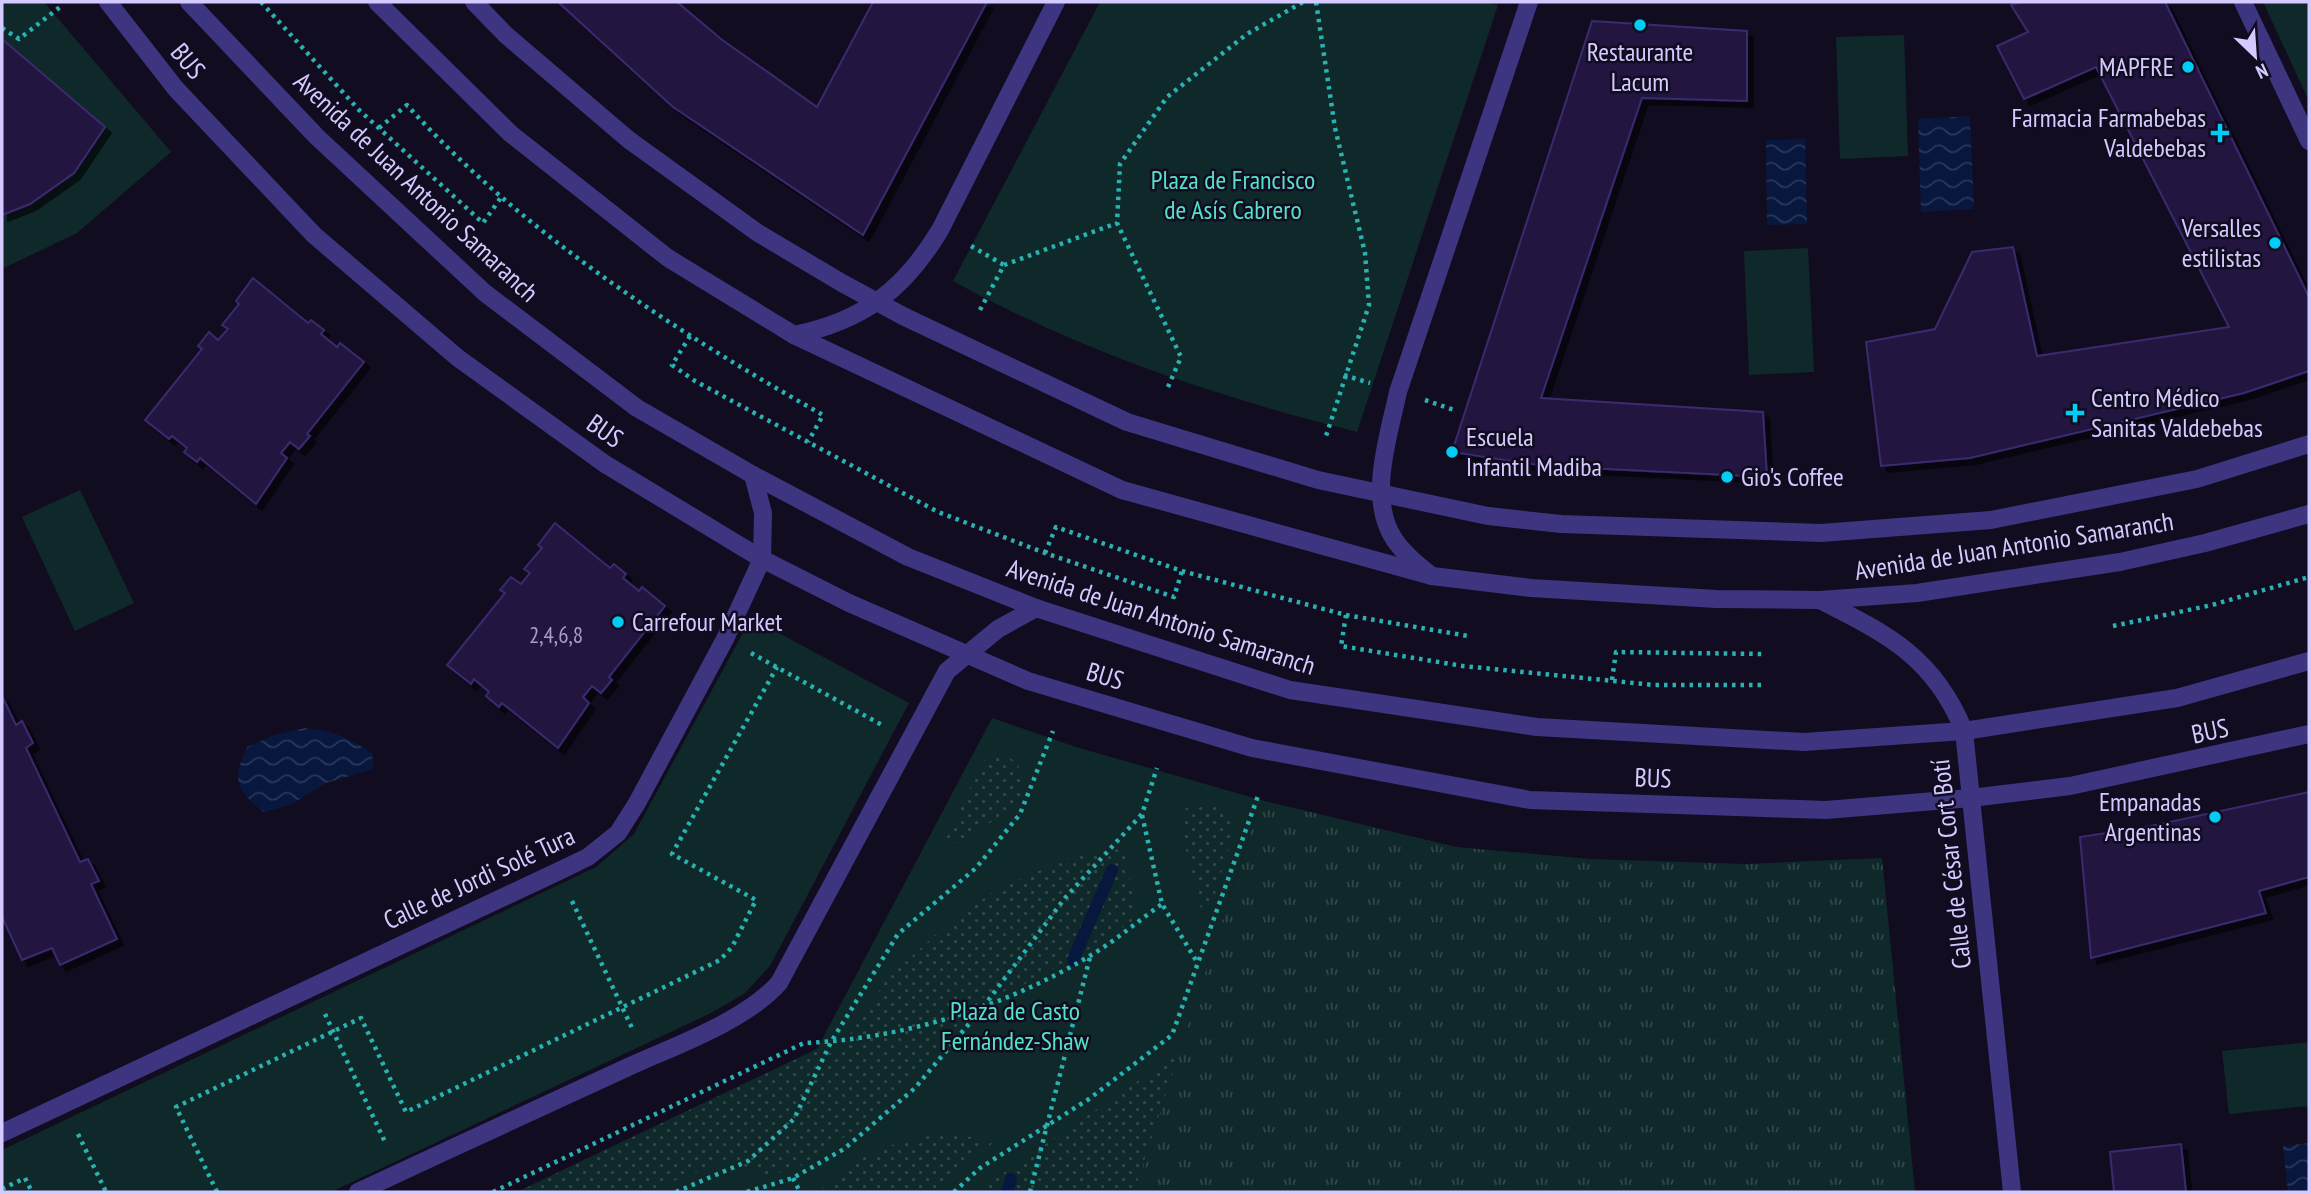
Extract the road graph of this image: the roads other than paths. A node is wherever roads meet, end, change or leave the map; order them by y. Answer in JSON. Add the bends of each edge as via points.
{"nodes":[{"id":1,"x":108,"y":2,"type":"edge"},
{"id":2,"x":190,"y":2,"type":"edge"},
{"id":3,"x":377,"y":2,"type":"edge"},
{"id":4,"x":474,"y":2,"type":"edge"},
{"id":5,"x":1056,"y":2,"type":"edge"},
{"id":6,"x":1529,"y":2,"type":"edge"},
{"id":7,"x":2246,"y":4,"type":"edge"},
{"id":8,"x":2309,"y":141,"type":"edge"},
{"id":9,"x":877,"y":302,"type":"junction"},
{"id":10,"x":794,"y":335,"type":"junction"},
{"id":11,"x":2309,"y":444,"type":"edge"},
{"id":12,"x":754,"y":475,"type":"junction"},
{"id":13,"x":1381,"y":492,"type":"junction"},
{"id":14,"x":2309,"y":514,"type":"edge"},
{"id":15,"x":762,"y":559,"type":"junction"},
{"id":16,"x":1432,"y":576,"type":"junction"},
{"id":17,"x":1820,"y":600,"type":"junction"},
{"id":18,"x":1036,"y":608,"type":"junction"},
{"id":19,"x":968,"y":653,"type":"junction"},
{"id":20,"x":2309,"y":661,"type":"edge"},
{"id":21,"x":1964,"y":731,"type":"junction"},
{"id":22,"x":2309,"y":734,"type":"edge"},
{"id":23,"x":1971,"y":798,"type":"junction"},
{"id":24,"x":2,"y":1133,"type":"edge"},
{"id":25,"x":358,"y":1192,"type":"edge"},
{"id":26,"x":2012,"y":1192,"type":"edge"}],
"edges":[{"from":1,"to":15,"type":"street","name":"BUS","via":[[176,89],[314,235],[447,349],[605,464]]},
{"from":2,"to":12,"type":"street","name":"Avenida de Juan Antonio Samaranch","via":[[317,137],[485,293],[637,408]]},
{"from":3,"to":10,"type":"street","name":"Avenida de Juan Antonio Samaranch","via":[[511,134],[668,258]]},
{"from":4,"to":9,"type":"street","via":[[629,140],[758,233]]},
{"from":5,"to":9,"type":"street","via":[[940,230],[901,284]]},
{"from":6,"to":13,"type":"street","via":[[1398,391]]},
{"from":7,"to":8,"type":"street"},
{"from":9,"to":10,"type":"street","via":[[842,323]]},
{"from":9,"to":13,"type":"street","via":[[1127,422],[1318,480]]},
{"from":10,"to":16,"type":"street","name":"Avenida de Juan Antonio Samaranch","via":[[1122,490]]},
{"from":11,"to":13,"type":"street","via":[[2197,479],[1991,520],[1821,533],[1561,524],[1488,516]]},
{"from":12,"to":15,"type":"street","name":"Calle de Jordi Solé Tura","via":[[763,513]]},
{"from":12,"to":18,"type":"street","name":"Avenida de Juan Antonio Samaranch","via":[[908,557]]},
{"from":13,"to":16,"type":"street","via":[[1392,537]]},
{"from":14,"to":17,"type":"street","name":"Avenida de Juan Antonio Samaranch","via":[[2120,562],[1917,593]]},
{"from":15,"to":19,"type":"street","name":"BUS","via":[[849,603]]},
{"from":15,"to":24,"type":"street","name":"Calle de Jordi Solé Tura","via":[[725,639],[637,803],[618,833],[588,857]]},
{"from":16,"to":17,"type":"street","name":"Avenida de Juan Antonio Samaranch","via":[[1531,588]]},
{"from":17,"to":21,"type":"street","name":"Calle de César Cort Botí","via":[[1905,646],[1944,690]]},
{"from":18,"to":19,"type":"street"},
{"from":18,"to":21,"type":"street","name":"Avenida de Juan Antonio Samaranch","via":[[1290,690],[1537,727],[1804,742]]},
{"from":19,"to":23,"type":"street","name":"BUS","via":[[1028,681],[1252,748],[1530,800],[1826,810]]},
{"from":19,"to":25,"type":"street","via":[[947,671],[779,983],[766,998],[747,1011]]},
{"from":20,"to":21,"type":"street","name":"Avenida de Juan Antonio Samaranch","via":[[2178,698]]},
{"from":21,"to":23,"type":"street","name":"Calle de César Cort Botí"},
{"from":22,"to":23,"type":"street","name":"BUS","via":[[2070,786]]},
{"from":23,"to":26,"type":"street","name":"Calle de César Cort Botí"}]}
